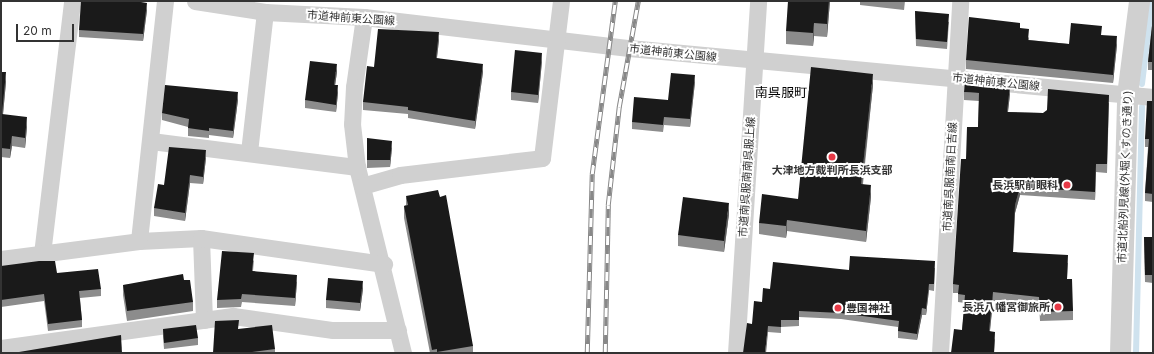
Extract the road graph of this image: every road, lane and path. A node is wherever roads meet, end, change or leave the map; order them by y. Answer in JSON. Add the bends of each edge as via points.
{"nodes":[{"id":1,"x":72,"y":1,"type":"edge"},
{"id":2,"x":165,"y":1,"type":"edge"},
{"id":3,"x":195,"y":1,"type":"edge"},
{"id":4,"x":561,"y":1,"type":"edge"},
{"id":5,"x":758,"y":1,"type":"edge"},
{"id":6,"x":960,"y":1,"type":"edge"},
{"id":7,"x":1139,"y":1,"type":"edge"},
{"id":8,"x":265,"y":12,"type":"junction"},
{"id":9,"x":364,"y":17,"type":"junction"},
{"id":10,"x":556,"y":39,"type":"junction"},
{"id":11,"x":754,"y":60,"type":"junction"},
{"id":12,"x":956,"y":78,"type":"junction"},
{"id":13,"x":1127,"y":95,"type":"junction"},
{"id":14,"x":1153,"y":97,"type":"edge"},
{"id":15,"x":151,"y":141,"type":"junction"},
{"id":16,"x":249,"y":152,"type":"junction"},
{"id":17,"x":357,"y":167,"type":"junction"},
{"id":18,"x":362,"y":186,"type":"junction"},
{"id":19,"x":202,"y":238,"type":"junction"},
{"id":20,"x":140,"y":241,"type":"junction"},
{"id":21,"x":42,"y":254,"type":"junction"},
{"id":22,"x":1,"y":259,"type":"edge"},
{"id":23,"x":384,"y":264,"type":"junction"},
{"id":24,"x":204,"y":320,"type":"junction"},
{"id":25,"x":398,"y":330,"type":"junction"},
{"id":26,"x":1,"y":348,"type":"edge"},
{"id":27,"x":403,"y":353,"type":"edge"},
{"id":28,"x":736,"y":353,"type":"edge"},
{"id":29,"x":940,"y":353,"type":"edge"},
{"id":30,"x":1120,"y":353,"type":"edge"}],
"edges":[{"from":1,"to":21,"type":"street"},
{"from":2,"to":15,"type":"street"},
{"from":3,"to":8,"type":"street","name":"市道神前東公園線"},
{"from":4,"to":10,"type":"street"},
{"from":5,"to":11,"type":"street","name":"市道南呉服南南呉服上線"},
{"from":6,"to":12,"type":"street","name":"市道南呉服南南日吉線"},
{"from":7,"to":13,"type":"street","name":"市道北船列見線(外堀くすのき通り)"},
{"from":8,"to":9,"type":"street","name":"市道神前東公園線"},
{"from":8,"to":16,"type":"street"},
{"from":9,"to":10,"type":"street","name":"市道神前東公園線"},
{"from":9,"to":17,"type":"street","via":[[354,87],[352,124]]},
{"from":10,"to":11,"type":"street","name":"市道神前東公園線"},
{"from":10,"to":18,"type":"street","via":[[542,158],[400,175]]},
{"from":11,"to":12,"type":"street","name":"市道神前東公園線"},
{"from":11,"to":28,"type":"street","name":"市道南呉服南南呉服上線"},
{"from":12,"to":13,"type":"street","name":"市道神前東公園線"},
{"from":12,"to":29,"type":"street","name":"市道南呉服南南日吉線"},
{"from":13,"to":14,"type":"street","name":"市道神前東公園線"},
{"from":13,"to":30,"type":"street","name":"市道北船列見線(外堀くすのき通り)"},
{"from":15,"to":16,"type":"street"},
{"from":15,"to":20,"type":"street"},
{"from":16,"to":17,"type":"street"},
{"from":17,"to":18,"type":"street"},
{"from":18,"to":23,"type":"street"},
{"from":19,"to":20,"type":"street"},
{"from":19,"to":23,"type":"street"},
{"from":19,"to":24,"type":"street"},
{"from":20,"to":21,"type":"street"},
{"from":21,"to":22,"type":"street"},
{"from":23,"to":25,"type":"street"},
{"from":24,"to":25,"type":"street","via":[[233,316],[333,330]]},
{"from":24,"to":26,"type":"street"},
{"from":25,"to":27,"type":"street"}]}
